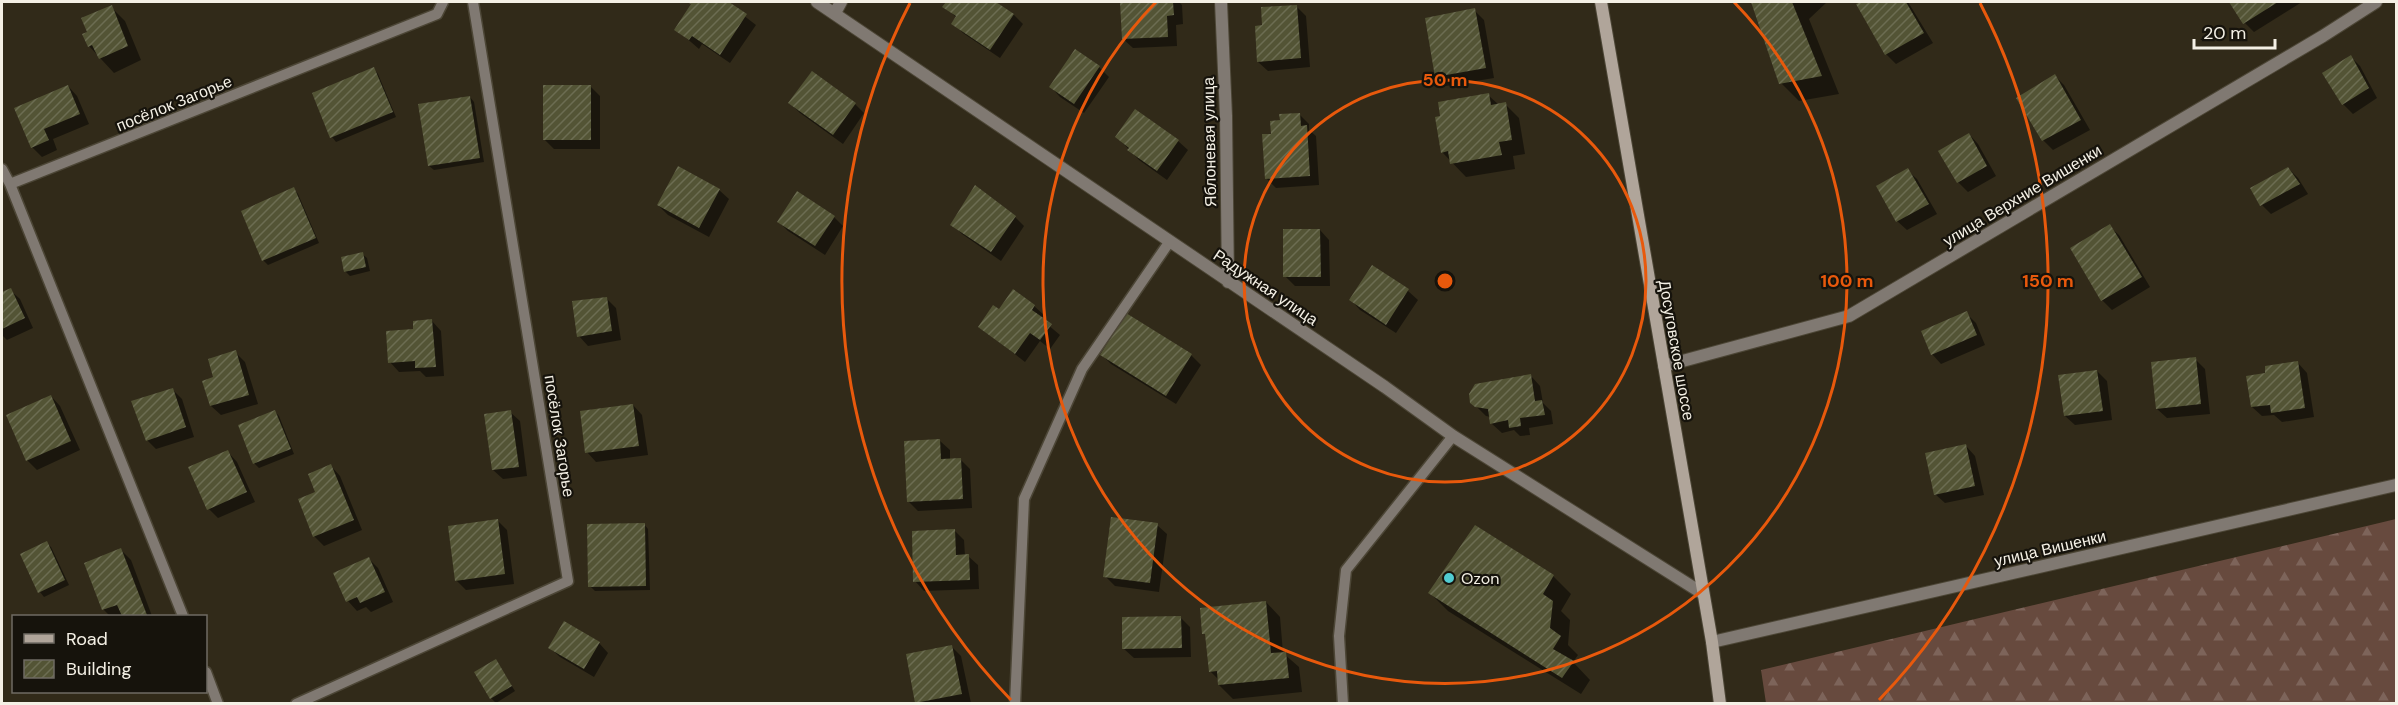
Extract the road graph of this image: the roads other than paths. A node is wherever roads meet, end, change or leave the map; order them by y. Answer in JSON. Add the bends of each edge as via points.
{"nodes":[{"id":1,"x":443,"y":2,"type":"edge"},
{"id":2,"x":473,"y":2,"type":"edge"},
{"id":3,"x":817,"y":2,"type":"edge"},
{"id":4,"x":841,"y":2,"type":"edge"},
{"id":5,"x":1221,"y":2,"type":"edge"},
{"id":6,"x":1601,"y":2,"type":"edge"},
{"id":7,"x":2376,"y":2,"type":"edge"},
{"id":8,"x":835,"y":13,"type":"junction"},
{"id":9,"x":2,"y":170,"type":"edge"},
{"id":10,"x":10,"y":184,"type":"junction"},
{"id":11,"x":1170,"y":242,"type":"junction"},
{"id":12,"x":1228,"y":282,"type":"junction"},
{"id":13,"x":1664,"y":366,"type":"junction"},
{"id":14,"x":1453,"y":436,"type":"junction"},
{"id":15,"x":2397,"y":485,"type":"edge"},
{"id":16,"x":1702,"y":593,"type":"junction"},
{"id":17,"x":183,"y":615,"type":"edge"},
{"id":18,"x":1712,"y":642,"type":"junction"},
{"id":19,"x":207,"y":675,"type":"edge"},
{"id":20,"x":218,"y":704,"type":"edge"},
{"id":21,"x":296,"y":704,"type":"edge"},
{"id":22,"x":1015,"y":704,"type":"edge"},
{"id":23,"x":1343,"y":704,"type":"edge"},
{"id":24,"x":1720,"y":704,"type":"edge"}],
"edges":[{"from":1,"to":10,"type":"lane","name":"посёлок Загорье","via":[[437,14]]},
{"from":2,"to":21,"type":"lane","name":"посёлок Загорье","via":[[568,581]]},
{"from":3,"to":8,"type":"street","name":"Радужная улица"},
{"from":4,"to":8,"type":"street"},
{"from":5,"to":12,"type":"street","name":"Яблоневая улица"},
{"from":6,"to":13,"type":"main road","name":"Досуговское шоссе"},
{"from":7,"to":13,"type":"street","name":"улица Верхние Вишенки","via":[[1849,316]]},
{"from":8,"to":11,"type":"street","name":"Радужная улица"},
{"from":9,"to":10,"type":"lane"},
{"from":10,"to":17,"type":"lane"},
{"from":11,"to":12,"type":"street","name":"Радужная улица"},
{"from":11,"to":22,"type":"lane","via":[[1082,369],[1024,499]]},
{"from":12,"to":14,"type":"street","name":"Радужная улица"},
{"from":13,"to":16,"type":"main road","name":"Досуговское шоссе"},
{"from":14,"to":16,"type":"street","name":"Радужная улица"},
{"from":14,"to":23,"type":"lane","via":[[1346,570],[1339,636]]},
{"from":15,"to":18,"type":"street","name":"улица Вишенки"},
{"from":16,"to":18,"type":"main road","name":"Досуговское шоссе"},
{"from":18,"to":24,"type":"main road","name":"Досуговское шоссе"},
{"from":19,"to":20,"type":"lane"}]}
